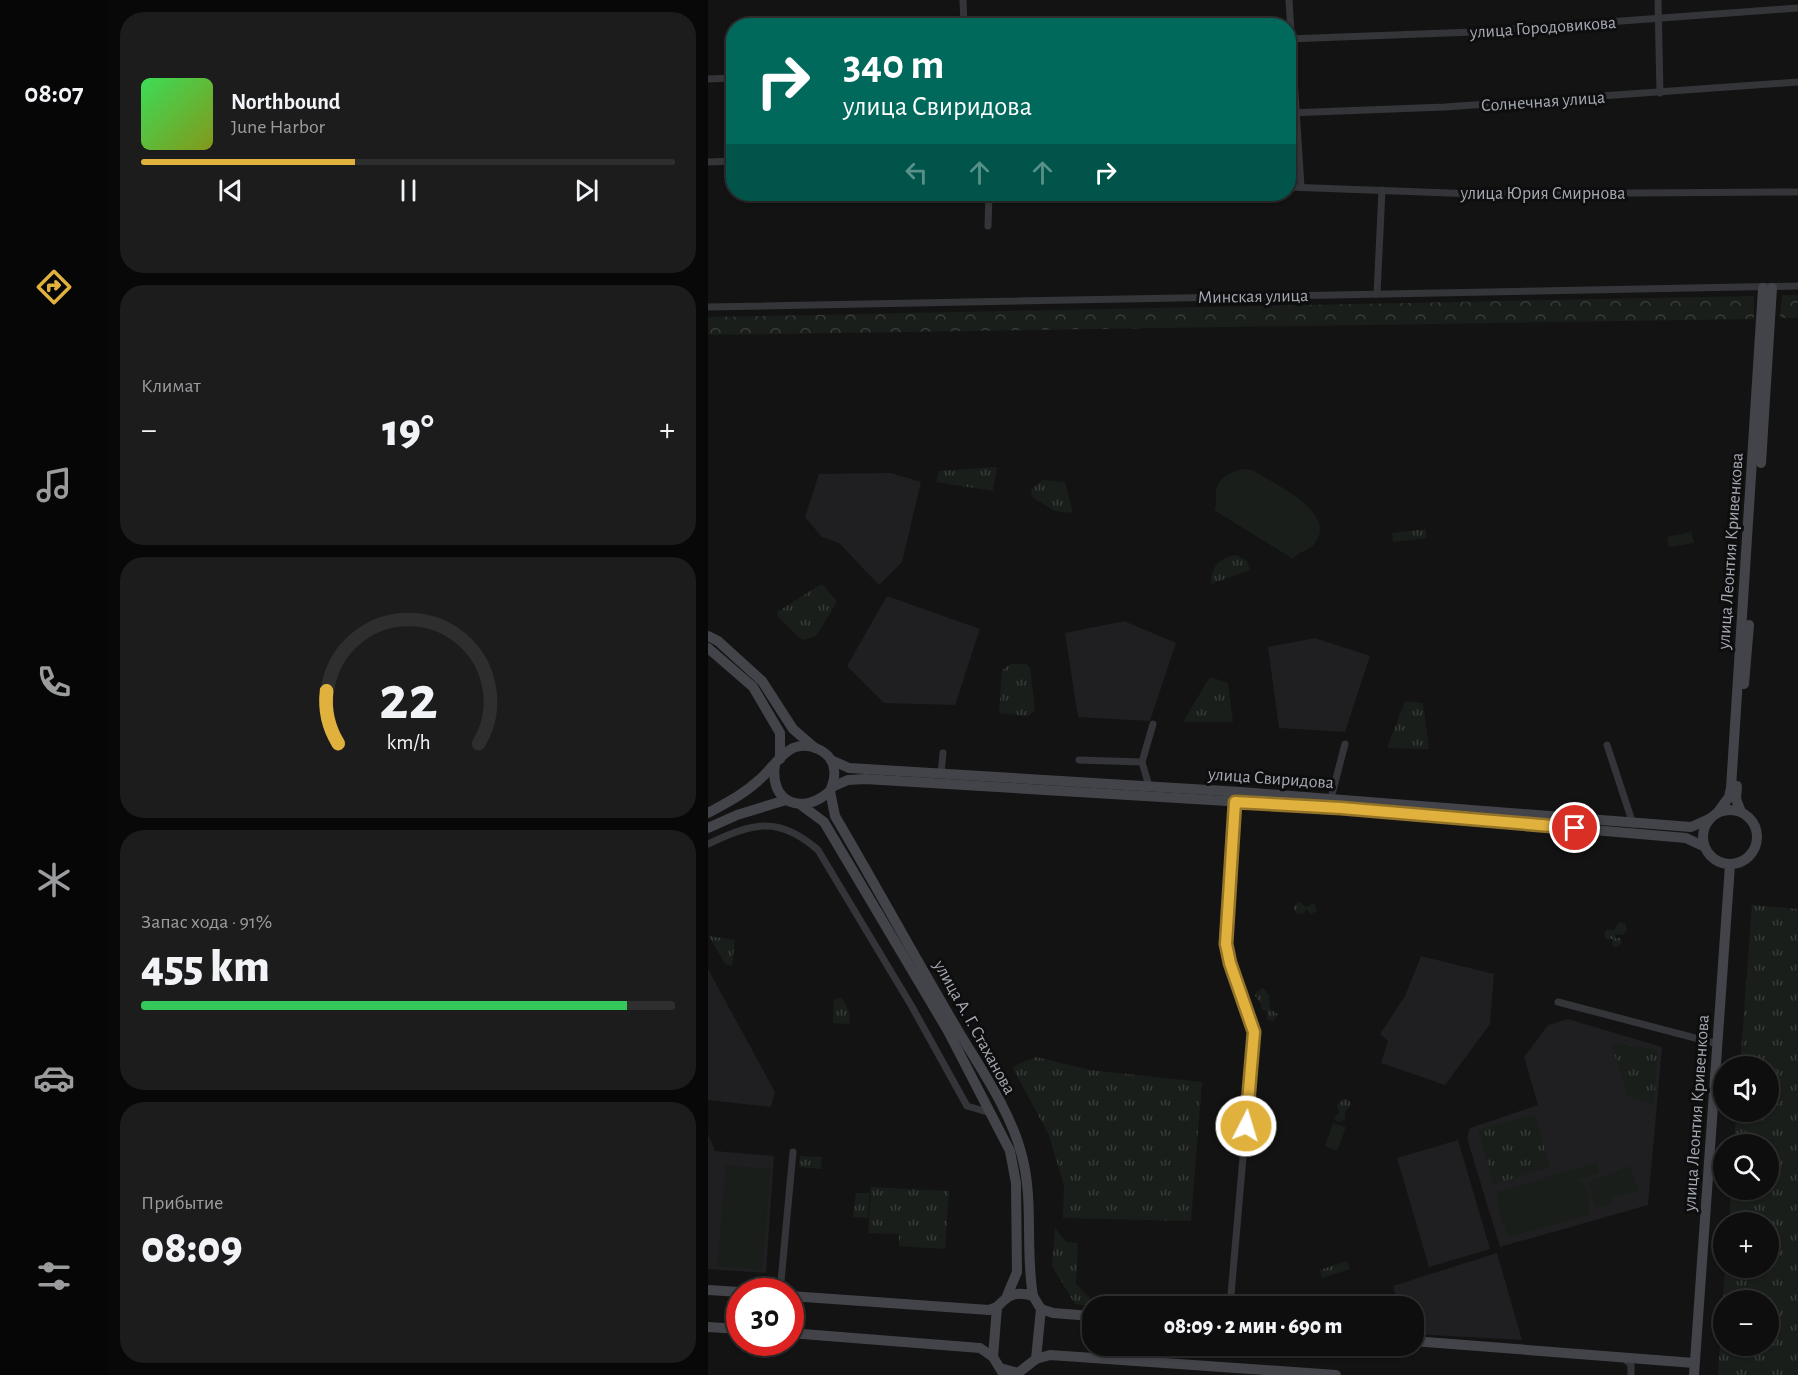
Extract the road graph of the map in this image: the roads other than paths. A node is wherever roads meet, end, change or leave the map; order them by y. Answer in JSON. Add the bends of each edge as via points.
{"nodes":[{"id":1,"x":963,"y":0,"type":"edge"},
{"id":2,"x":1289,"y":0,"type":"edge"},
{"id":3,"x":1658,"y":0,"type":"edge"},
{"id":4,"x":1798,"y":8,"type":"edge"},
{"id":5,"x":964,"y":18,"type":"edge"},
{"id":6,"x":1290,"y":18,"type":"edge"},
{"id":7,"x":1659,"y":20,"type":"junction"},
{"id":8,"x":1296,"y":39,"type":"edge"},
{"id":9,"x":726,"y":78,"type":"edge"},
{"id":10,"x":708,"y":79,"type":"edge"},
{"id":11,"x":1798,"y":82,"type":"edge"},
{"id":12,"x":1660,"y":93,"type":"junction"},
{"id":13,"x":1296,"y":112,"type":"edge"},
{"id":14,"x":1296,"y":145,"type":"edge"},
{"id":15,"x":726,"y":161,"type":"edge"},
{"id":16,"x":708,"y":162,"type":"edge"},
{"id":17,"x":1296,"y":187,"type":"edge"},
{"id":18,"x":1301,"y":187,"type":"junction"},
{"id":19,"x":1382,"y":190,"type":"junction"},
{"id":20,"x":1798,"y":192,"type":"edge"},
{"id":21,"x":989,"y":201,"type":"edge"},
{"id":22,"x":988,"y":226,"type":"dead end"},
{"id":23,"x":1798,"y":286,"type":"edge"},
{"id":24,"x":1768,"y":288,"type":"junction"},
{"id":25,"x":1377,"y":294,"type":"junction"},
{"id":26,"x":708,"y":307,"type":"edge"},
{"id":27,"x":708,"y":636,"type":"edge"},
{"id":28,"x":708,"y":648,"type":"edge"},
{"id":29,"x":1153,"y":724,"type":"dead end"},
{"id":30,"x":1345,"y":744,"type":"dead end"},
{"id":31,"x":1607,"y":745,"type":"dead end"},
{"id":32,"x":815,"y":748,"type":"junction"},
{"id":33,"x":943,"y":753,"type":"dead end"},
{"id":34,"x":831,"y":760,"type":"junction"},
{"id":35,"x":1079,"y":760,"type":"dead end"},
{"id":36,"x":778,"y":762,"type":"junction"},
{"id":37,"x":1142,"y":762,"type":"junction"},
{"id":38,"x":941,"y":774,"type":"junction"},
{"id":39,"x":1149,"y":786,"type":"junction"},
{"id":40,"x":831,"y":789,"type":"junction"},
{"id":41,"x":1331,"y":798,"type":"junction"},
{"id":42,"x":786,"y":800,"type":"junction"},
{"id":43,"x":1235,"y":802,"type":"junction"},
{"id":44,"x":801,"y":805,"type":"junction"},
{"id":45,"x":1741,"y":812,"type":"junction"},
{"id":46,"x":708,"y":813,"type":"edge"},
{"id":47,"x":1713,"y":816,"type":"junction"},
{"id":48,"x":1632,"y":824,"type":"junction"},
{"id":49,"x":708,"y":828,"type":"edge"},
{"id":50,"x":708,"y":844,"type":"edge"},
{"id":51,"x":1703,"y":846,"type":"junction"},
{"id":52,"x":1730,"y":865,"type":"junction"},
{"id":53,"x":1558,"y":1002,"type":"dead end"},
{"id":54,"x":1718,"y":1044,"type":"junction"},
{"id":55,"x":984,"y":1099,"type":"junction"},
{"id":56,"x":967,"y":1106,"type":"junction"},
{"id":57,"x":992,"y":1113,"type":"junction"},
{"id":58,"x":793,"y":1152,"type":"dead end"},
{"id":59,"x":781,"y":1278,"type":"edge"},
{"id":60,"x":708,"y":1290,"type":"edge"},
{"id":61,"x":726,"y":1291,"type":"edge"},
{"id":62,"x":1007,"y":1296,"type":"junction"},
{"id":63,"x":1033,"y":1296,"type":"junction"},
{"id":64,"x":1231,"y":1296,"type":"edge"},
{"id":65,"x":804,"y":1297,"type":"edge"},
{"id":66,"x":997,"y":1306,"type":"junction"},
{"id":67,"x":1041,"y":1309,"type":"junction"},
{"id":68,"x":1082,"y":1315,"type":"edge"},
{"id":69,"x":708,"y":1327,"type":"edge"},
{"id":70,"x":726,"y":1328,"type":"edge"},
{"id":71,"x":804,"y":1334,"type":"edge"},
{"id":72,"x":1424,"y":1342,"type":"edge"},
{"id":73,"x":993,"y":1357,"type":"junction"},
{"id":74,"x":1624,"y":1358,"type":"junction"},
{"id":75,"x":1036,"y":1359,"type":"junction"},
{"id":76,"x":1695,"y":1363,"type":"junction"},
{"id":77,"x":1025,"y":1371,"type":"edge"},
{"id":78,"x":1002,"y":1372,"type":"edge"},
{"id":79,"x":1336,"y":1375,"type":"edge"},
{"id":80,"x":1631,"y":1375,"type":"edge"},
{"id":81,"x":1694,"y":1375,"type":"edge"}],
"edges":[{"from":1,"to":5,"type":"street"},
{"from":2,"to":6,"type":"street"},
{"from":3,"to":7,"type":"street"},
{"from":4,"to":7,"type":"street","name":"улица Городовикова"},
{"from":7,"to":8,"type":"street","name":"улица Городовикова"},
{"from":7,"to":12,"type":"street"},
{"from":9,"to":10,"type":"street"},
{"from":11,"to":12,"type":"street","name":"Солнечная улица"},
{"from":12,"to":13,"type":"street","name":"Солнечная улица"},
{"from":14,"to":18,"type":"street"},
{"from":15,"to":16,"type":"street"},
{"from":17,"to":18,"type":"street","name":"улица Юрия Смирнова"},
{"from":18,"to":19,"type":"street","name":"улица Юрия Смирнова"},
{"from":19,"to":20,"type":"street","name":"улица Юрия Смирнова","via":[[1476,195]]},
{"from":19,"to":25,"type":"street"},
{"from":21,"to":22,"type":"street"},
{"from":23,"to":24,"type":"street","name":"Минская улица"},
{"from":24,"to":25,"type":"street","name":"Минская улица"},
{"from":24,"to":45,"type":"street","name":"улица Леонтия Кривенкова","via":[[1736,799]]},
{"from":24,"to":47,"type":"street","name":"улица Леонтия Кривенкова","via":[[1731,788],[1729,797]]},
{"from":25,"to":26,"type":"street","name":"Минская улица"},
{"from":27,"to":32,"type":"street","via":[[762,681],[794,729]]},
{"from":28,"to":36,"type":"street","via":[[753,687],[780,733]]},
{"from":29,"to":37,"type":"street"},
{"from":30,"to":41,"type":"street"},
{"from":31,"to":48,"type":"street"},
{"from":32,"to":34,"type":"street"},
{"from":32,"to":36,"type":"street","via":[[792,748]]},
{"from":33,"to":38,"type":"street"},
{"from":34,"to":38,"type":"street","name":"улица Свиридова","via":[[849,768]]},
{"from":34,"to":40,"type":"street","via":[[835,773]]},
{"from":35,"to":37,"type":"street"},
{"from":36,"to":42,"type":"street","via":[[773,778]]},
{"from":36,"to":46,"type":"street","via":[[737,797]]},
{"from":37,"to":39,"type":"street"},
{"from":38,"to":39,"type":"street","name":"улица Свиридова"},
{"from":39,"to":41,"type":"street","name":"улица Свиридова"},
{"from":40,"to":43,"type":"street","name":"улица Свиридова","via":[[848,780],[865,779]]},
{"from":40,"to":44,"type":"street","via":[[820,800]]},
{"from":40,"to":63,"type":"street","name":"улица А. Г. Стаханова","via":[[835,816],[983,1072],[1022,1156]]},
{"from":41,"to":48,"type":"street","name":"улица Свиридова"},
{"from":42,"to":44,"type":"street"},
{"from":42,"to":49,"type":"street"},
{"from":43,"to":51,"type":"street","name":"улица Свиридова","via":[[1686,838]]},
{"from":43,"to":64,"type":"street","via":[[1226,944],[1254,1032]]},
{"from":44,"to":55,"type":"street","name":"улица А. Г. Стаханова","via":[[824,822]]},
{"from":45,"to":47,"type":"street","via":[[1734,809]]},
{"from":45,"to":52,"type":"street","via":[[1756,827],[1756,847],[1749,858]]},
{"from":47,"to":48,"type":"street","name":"улица Свиридова","via":[[1691,827]]},
{"from":47,"to":51,"type":"street","via":[[1704,830]]},
{"from":50,"to":56,"type":"street","via":[[752,827],[784,827],[818,850]]},
{"from":51,"to":52,"type":"street","via":[[1715,861]]},
{"from":52,"to":54,"type":"street","name":"улица Леонтия Кривенкова"},
{"from":53,"to":54,"type":"street"},
{"from":54,"to":76,"type":"street","name":"улица Леонтия Кривенкова"},
{"from":55,"to":56,"type":"street"},
{"from":55,"to":57,"type":"street","name":"улица А. Г. Стаханова"},
{"from":56,"to":57,"type":"street"},
{"from":57,"to":62,"type":"street","name":"улица А. Г. Стаханова","via":[[1010,1151],[1016,1183],[1017,1272]]},
{"from":58,"to":59,"type":"street"},
{"from":60,"to":61,"type":"street"},
{"from":62,"to":63,"type":"street"},
{"from":62,"to":66,"type":"street"},
{"from":63,"to":67,"type":"street"},
{"from":65,"to":66,"type":"street","via":[[989,1310]]},
{"from":66,"to":73,"type":"street"},
{"from":67,"to":68,"type":"street"},
{"from":67,"to":75,"type":"street"},
{"from":69,"to":70,"type":"street"},
{"from":71,"to":73,"type":"street","via":[[980,1348]]},
{"from":72,"to":74,"type":"street"},
{"from":73,"to":78,"type":"street"},
{"from":74,"to":76,"type":"street"},
{"from":74,"to":80,"type":"street","via":[[1631,1365]]},
{"from":75,"to":77,"type":"street"},
{"from":75,"to":79,"type":"street","via":[[1050,1355]]},
{"from":76,"to":81,"type":"street","name":"улица Леонтия Кривенкова"},
{"from":77,"to":78,"type":"street"}]}
